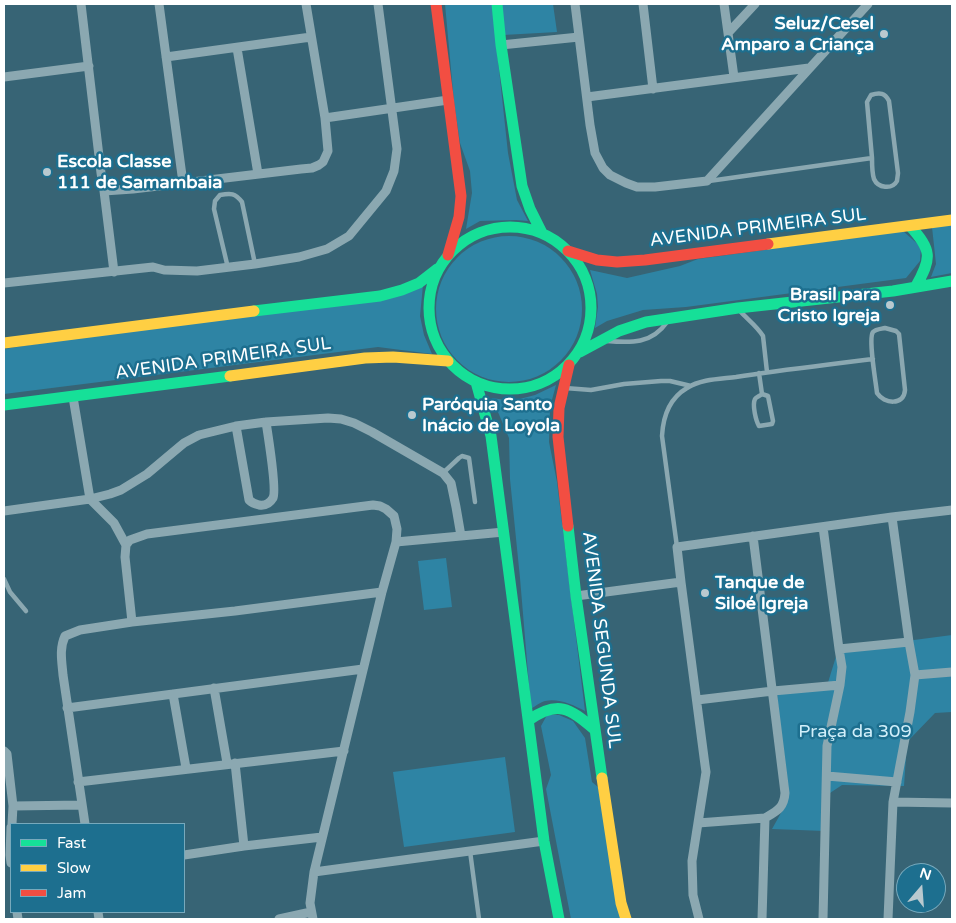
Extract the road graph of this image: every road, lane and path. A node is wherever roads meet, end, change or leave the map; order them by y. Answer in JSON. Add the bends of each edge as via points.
{"nodes":[{"id":1,"x":81,"y":4,"type":"edge"},
{"id":2,"x":158,"y":4,"type":"edge"},
{"id":3,"x":306,"y":4,"type":"edge"},
{"id":4,"x":378,"y":4,"type":"edge"},
{"id":5,"x":436,"y":4,"type":"edge"},
{"id":6,"x":497,"y":4,"type":"edge"},
{"id":7,"x":575,"y":4,"type":"edge"},
{"id":8,"x":643,"y":4,"type":"edge"},
{"id":9,"x":724,"y":4,"type":"edge"},
{"id":10,"x":755,"y":4,"type":"edge"},
{"id":11,"x":868,"y":4,"type":"edge"},
{"id":12,"x":728,"y":33,"type":"junction"},
{"id":13,"x":311,"y":37,"type":"junction"},
{"id":14,"x":579,"y":37,"type":"junction"},
{"id":15,"x":501,"y":46,"type":"junction"},
{"id":16,"x":237,"y":48,"type":"junction"},
{"id":17,"x":166,"y":57,"type":"junction"},
{"id":18,"x":89,"y":66,"type":"junction"},
{"id":19,"x":809,"y":68,"type":"junction"},
{"id":20,"x":4,"y":77,"type":"edge"},
{"id":21,"x":734,"y":77,"type":"junction"},
{"id":22,"x":653,"y":89,"type":"junction"},
{"id":23,"x":587,"y":97,"type":"junction"},
{"id":24,"x":448,"y":100,"type":"junction"},
{"id":25,"x":392,"y":109,"type":"junction"},
{"id":26,"x":325,"y":118,"type":"junction"},
{"id":27,"x":872,"y":158,"type":"junction"},
{"id":28,"x":258,"y":174,"type":"junction"},
{"id":29,"x":707,"y":181,"type":"junction"},
{"id":30,"x":183,"y":184,"type":"junction"},
{"id":31,"x":104,"y":191,"type":"junction"},
{"id":32,"x":952,"y":220,"type":"edge"},
{"id":33,"x":910,"y":226,"type":"junction"},
{"id":34,"x":542,"y":233,"type":"junction"},
{"id":35,"x":568,"y":250,"type":"junction"},
{"id":36,"x":448,"y":255,"type":"junction"},
{"id":37,"x":256,"y":264,"type":"junction"},
{"id":38,"x":439,"y":267,"type":"junction"},
{"id":39,"x":228,"y":268,"type":"junction"},
{"id":40,"x":114,"y":272,"type":"junction"},
{"id":41,"x":952,"y":281,"type":"edge"},
{"id":42,"x":4,"y":283,"type":"edge"},
{"id":43,"x":916,"y":286,"type":"junction"},
{"id":44,"x":738,"y":308,"type":"junction"},
{"id":45,"x":670,"y":319,"type":"junction"},
{"id":46,"x":601,"y":341,"type":"junction"},
{"id":47,"x":4,"y":343,"type":"edge"},
{"id":48,"x":580,"y":352,"type":"junction"},
{"id":49,"x":873,"y":359,"type":"junction"},
{"id":50,"x":448,"y":361,"type":"junction"},
{"id":51,"x":569,"y":365,"type":"junction"},
{"id":52,"x":767,"y":372,"type":"junction"},
{"id":53,"x":759,"y":373,"type":"junction"},
{"id":54,"x":476,"y":382,"type":"junction"},
{"id":55,"x":691,"y":386,"type":"junction"},
{"id":56,"x":564,"y":388,"type":"junction"},
{"id":57,"x":762,"y":394,"type":"junction"},
{"id":58,"x":74,"y":396,"type":"junction"},
{"id":59,"x":4,"y":405,"type":"edge"},
{"id":60,"x":266,"y":422,"type":"junction"},
{"id":61,"x":236,"y":426,"type":"junction"},
{"id":62,"x":443,"y":474,"type":"junction"},
{"id":63,"x":90,"y":499,"type":"junction"},
{"id":64,"x":475,"y":502,"type":"dead end"},
{"id":65,"x":952,"y":510,"type":"edge"},
{"id":66,"x":4,"y":511,"type":"edge"},
{"id":67,"x":892,"y":517,"type":"junction"},
{"id":68,"x":823,"y":526,"type":"junction"},
{"id":69,"x":504,"y":532,"type":"junction"},
{"id":70,"x":461,"y":536,"type":"junction"},
{"id":71,"x":753,"y":536,"type":"junction"},
{"id":72,"x":396,"y":542,"type":"junction"},
{"id":73,"x":126,"y":545,"type":"junction"},
{"id":74,"x":677,"y":547,"type":"junction"},
{"id":75,"x":4,"y":579,"type":"edge"},
{"id":76,"x":681,"y":582,"type":"junction"},
{"id":77,"x":382,"y":592,"type":"junction"},
{"id":78,"x":576,"y":596,"type":"junction"},
{"id":79,"x":26,"y":611,"type":"dead end"},
{"id":80,"x":132,"y":622,"type":"junction"},
{"id":81,"x":909,"y":642,"type":"junction"},
{"id":82,"x":839,"y":649,"type":"junction"},
{"id":83,"x":363,"y":669,"type":"junction"},
{"id":84,"x":952,"y":672,"type":"edge"},
{"id":85,"x":915,"y":675,"type":"junction"},
{"id":86,"x":840,"y":685,"type":"junction"},
{"id":87,"x":214,"y":688,"type":"junction"},
{"id":88,"x":773,"y":691,"type":"junction"},
{"id":89,"x":173,"y":694,"type":"junction"},
{"id":90,"x":697,"y":700,"type":"junction"},
{"id":91,"x":67,"y":708,"type":"junction"},
{"id":92,"x":529,"y":720,"type":"junction"},
{"id":93,"x":594,"y":729,"type":"junction"},
{"id":94,"x":344,"y":750,"type":"junction"},
{"id":95,"x":4,"y":751,"type":"edge"},
{"id":96,"x":231,"y":763,"type":"junction"},
{"id":97,"x":186,"y":768,"type":"junction"},
{"id":98,"x":827,"y":776,"type":"junction"},
{"id":99,"x":78,"y":782,"type":"junction"},
{"id":100,"x":897,"y":782,"type":"junction"},
{"id":101,"x":893,"y":802,"type":"junction"},
{"id":102,"x":952,"y":803,"type":"edge"},
{"id":103,"x":82,"y":805,"type":"junction"},
{"id":104,"x":13,"y":806,"type":"junction"},
{"id":105,"x":765,"y":818,"type":"junction"},
{"id":106,"x":12,"y":823,"type":"edge"},
{"id":107,"x":85,"y":823,"type":"edge"},
{"id":108,"x":698,"y":823,"type":"junction"},
{"id":109,"x":322,"y":837,"type":"junction"},
{"id":110,"x":544,"y":841,"type":"junction"},
{"id":111,"x":244,"y":846,"type":"junction"},
{"id":112,"x":470,"y":851,"type":"junction"},
{"id":113,"x":185,"y":855,"type":"edge"},
{"id":114,"x":314,"y":872,"type":"junction"},
{"id":115,"x":312,"y":916,"type":"edge"},
{"id":116,"x":278,"y":919,"type":"edge"},
{"id":117,"x":479,"y":919,"type":"edge"},
{"id":118,"x":559,"y":919,"type":"edge"},
{"id":119,"x":626,"y":919,"type":"edge"},
{"id":120,"x":699,"y":919,"type":"edge"},
{"id":121,"x":762,"y":919,"type":"edge"},
{"id":122,"x":823,"y":919,"type":"edge"},
{"id":123,"x":888,"y":919,"type":"edge"}],
"edges":[{"from":1,"to":18,"type":"street"},
{"from":2,"to":17,"type":"street"},
{"from":3,"to":13,"type":"street"},
{"from":4,"to":25,"type":"street"},
{"from":5,"to":24,"type":"main road"},
{"from":6,"to":15,"type":"main road"},
{"from":7,"to":14,"type":"street"},
{"from":8,"to":22,"type":"street"},
{"from":9,"to":12,"type":"street"},
{"from":10,"to":12,"type":"street"},
{"from":11,"to":19,"type":"street"},
{"from":12,"to":21,"type":"street"},
{"from":13,"to":16,"type":"street"},
{"from":13,"to":26,"type":"street"},
{"from":14,"to":15,"type":"street"},
{"from":14,"to":23,"type":"street"},
{"from":15,"to":34,"type":"main road","via":[[522,186]]},
{"from":16,"to":17,"type":"street"},
{"from":16,"to":28,"type":"street"},
{"from":17,"to":30,"type":"street"},
{"from":18,"to":20,"type":"street"},
{"from":18,"to":31,"type":"street"},
{"from":19,"to":21,"type":"street"},
{"from":19,"to":29,"type":"street"},
{"from":21,"to":22,"type":"street"},
{"from":22,"to":23,"type":"street"},
{"from":23,"to":29,"type":"street","via":[[595,153],[610,175],[636,187]]},
{"from":24,"to":25,"type":"street"},
{"from":24,"to":36,"type":"main road","via":[[461,196],[459,218]]},
{"from":25,"to":26,"type":"street"},
{"from":25,"to":37,"type":"street","via":[[397,149],[394,171],[386,191],[349,236],[327,249]]},
{"from":26,"to":28,"type":"street","via":[[328,151],[323,162],[312,168]]},
{"from":27,"to":27,"type":"lane","via":[[867,102],[876,93],[886,96],[890,102],[898,173],[892,186],[885,188],[874,179]]},
{"from":27,"to":29,"type":"lane"},
{"from":28,"to":30,"type":"street"},
{"from":30,"to":31,"type":"street"},
{"from":31,"to":40,"type":"street"},
{"from":32,"to":33,"type":"main road","name":"AVENIDA PRIMEIRA SUL"},
{"from":33,"to":35,"type":"main road","name":"AVENIDA PRIMEIRA SUL","via":[[617,262],[597,260]]},
{"from":33,"to":43,"type":"main road","via":[[926,245],[928,260]]},
{"from":34,"to":35,"type":"main road"},
{"from":34,"to":36,"type":"main road","via":[[518,227],[493,228],[468,238]]},
{"from":35,"to":48,"type":"main road","via":[[582,269],[590,290],[589,332]]},
{"from":36,"to":38,"type":"main road"},
{"from":37,"to":39,"type":"street"},
{"from":37,"to":39,"type":"lane","via":[[242,202],[237,195],[229,193],[220,195],[214,209]]},
{"from":38,"to":47,"type":"main road","via":[[419,283],[380,296]]},
{"from":38,"to":50,"type":"main road","via":[[428,307],[430,327]]},
{"from":39,"to":40,"type":"street","via":[[197,271],[153,267]]},
{"from":40,"to":42,"type":"street"},
{"from":41,"to":43,"type":"main road"},
{"from":43,"to":44,"type":"main road"},
{"from":44,"to":45,"type":"main road"},
{"from":44,"to":52,"type":"lane","via":[[763,336]]},
{"from":45,"to":46,"type":"main road","via":[[632,326]]},
{"from":45,"to":46,"type":"lane","via":[[648,339],[631,343]]},
{"from":46,"to":48,"type":"main road"},
{"from":48,"to":51,"type":"main road"},
{"from":49,"to":49,"type":"lane","via":[[877,393],[892,402],[903,399],[905,390],[899,334],[896,331],[884,328],[873,332]]},
{"from":49,"to":52,"type":"lane"},
{"from":50,"to":54,"type":"main road"},
{"from":50,"to":58,"type":"main road","name":"AVENIDA PRIMEIRA SUL","via":[[365,358]]},
{"from":51,"to":54,"type":"main road","via":[[553,378],[535,386],[495,388]]},
{"from":51,"to":56,"type":"main road","name":"AVENIDA SEGUNDA SUL"},
{"from":52,"to":53,"type":"lane"},
{"from":53,"to":55,"type":"lane","via":[[697,382]]},
{"from":53,"to":57,"type":"lane"},
{"from":54,"to":69,"type":"main road","via":[[491,436]]},
{"from":55,"to":56,"type":"lane","via":[[661,381],[591,390]]},
{"from":55,"to":74,"type":"lane","via":[[670,406],[665,415],[662,436]]},
{"from":56,"to":78,"type":"main road","name":"AVENIDA SEGUNDA SUL","via":[[559,408],[558,437]]},
{"from":57,"to":57,"type":"lane","via":[[754,400],[757,423],[769,426],[773,421],[768,396]]},
{"from":58,"to":59,"type":"main road","name":"AVENIDA PRIMEIRA SUL"},
{"from":58,"to":63,"type":"street"},
{"from":60,"to":61,"type":"street"},
{"from":60,"to":61,"type":"street","via":[[274,497],[265,505],[249,500]]},
{"from":60,"to":62,"type":"street","via":[[342,418]]},
{"from":61,"to":63,"type":"street","via":[[199,435],[121,490]]},
{"from":62,"to":64,"type":"lane","via":[[462,456],[469,458]]},
{"from":62,"to":70,"type":"street","via":[[451,483]]},
{"from":63,"to":66,"type":"street"},
{"from":63,"to":73,"type":"street","via":[[114,523]]},
{"from":65,"to":67,"type":"street"},
{"from":67,"to":68,"type":"street"},
{"from":67,"to":81,"type":"street"},
{"from":68,"to":71,"type":"street"},
{"from":68,"to":82,"type":"street"},
{"from":69,"to":70,"type":"street"},
{"from":69,"to":92,"type":"main road"},
{"from":70,"to":72,"type":"street"},
{"from":71,"to":74,"type":"street"},
{"from":71,"to":88,"type":"street"},
{"from":72,"to":73,"type":"street","via":[[394,516],[386,508],[373,505],[147,534],[130,540]]},
{"from":72,"to":77,"type":"street"},
{"from":73,"to":80,"type":"street"},
{"from":74,"to":76,"type":"street"},
{"from":75,"to":79,"type":"lane"},
{"from":76,"to":78,"type":"street"},
{"from":76,"to":90,"type":"street"},
{"from":77,"to":80,"type":"street"},
{"from":77,"to":83,"type":"street"},
{"from":78,"to":93,"type":"main road","name":"AVENIDA SEGUNDA SUL"},
{"from":80,"to":91,"type":"street","via":[[80,630],[65,636],[60,650]]},
{"from":81,"to":82,"type":"street"},
{"from":81,"to":85,"type":"street"},
{"from":82,"to":86,"type":"street"},
{"from":83,"to":87,"type":"street"},
{"from":83,"to":94,"type":"street"},
{"from":84,"to":85,"type":"street"},
{"from":85,"to":100,"type":"street"},
{"from":86,"to":88,"type":"street"},
{"from":86,"to":98,"type":"street","via":[[827,746]]},
{"from":87,"to":89,"type":"street"},
{"from":87,"to":96,"type":"street"},
{"from":88,"to":90,"type":"street"},
{"from":88,"to":105,"type":"street","via":[[785,794],[781,807]]},
{"from":89,"to":91,"type":"street"},
{"from":89,"to":97,"type":"street"},
{"from":90,"to":108,"type":"street","via":[[706,772]]},
{"from":91,"to":99,"type":"street"},
{"from":92,"to":93,"type":"main road","via":[[552,707],[567,709]]},
{"from":92,"to":110,"type":"main road"},
{"from":93,"to":119,"type":"main road","name":"AVENIDA SEGUNDA SUL"},
{"from":94,"to":96,"type":"street"},
{"from":94,"to":109,"type":"street"},
{"from":95,"to":104,"type":"street"},
{"from":96,"to":97,"type":"street"},
{"from":96,"to":111,"type":"street"},
{"from":97,"to":99,"type":"street"},
{"from":98,"to":100,"type":"street"},
{"from":98,"to":122,"type":"street"},
{"from":99,"to":103,"type":"street"},
{"from":100,"to":101,"type":"street"},
{"from":101,"to":102,"type":"street"},
{"from":101,"to":123,"type":"street"},
{"from":103,"to":104,"type":"street"},
{"from":103,"to":107,"type":"street"},
{"from":104,"to":106,"type":"street"},
{"from":105,"to":108,"type":"street"},
{"from":105,"to":121,"type":"street"},
{"from":108,"to":120,"type":"street","via":[[692,879]]},
{"from":109,"to":111,"type":"street"},
{"from":109,"to":114,"type":"street"},
{"from":110,"to":112,"type":"street"},
{"from":110,"to":118,"type":"main road"},
{"from":111,"to":113,"type":"street"},
{"from":112,"to":114,"type":"street"},
{"from":112,"to":117,"type":"lane"},
{"from":114,"to":115,"type":"street","via":[[310,904]]},
{"from":115,"to":116,"type":"street"}]}
